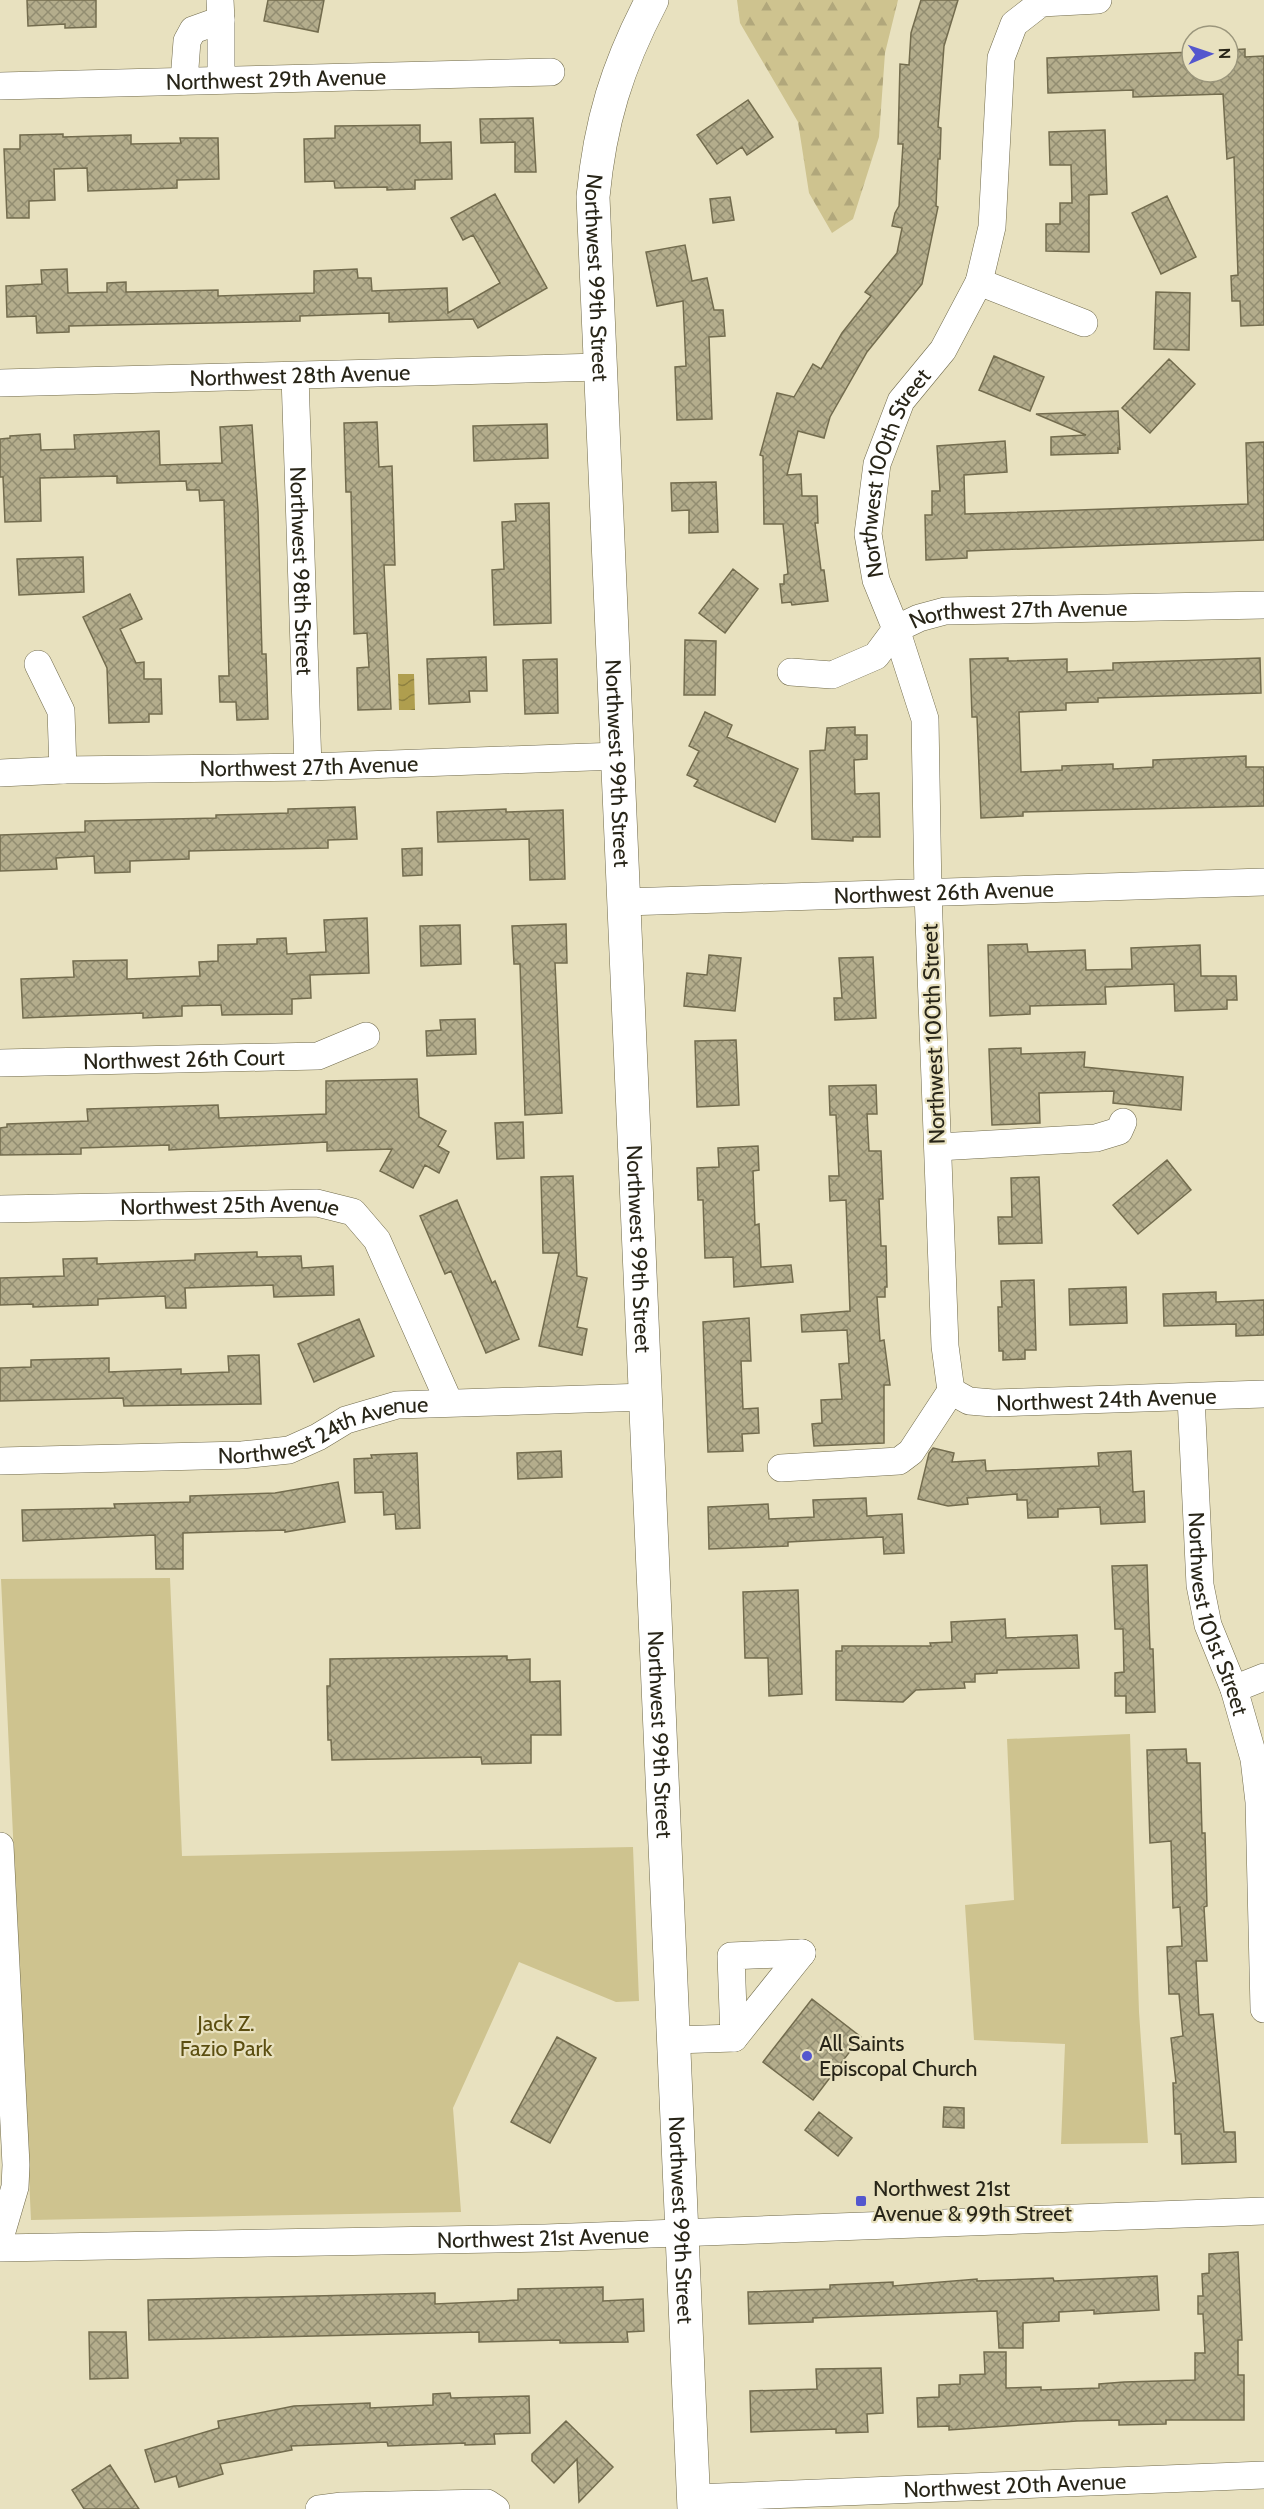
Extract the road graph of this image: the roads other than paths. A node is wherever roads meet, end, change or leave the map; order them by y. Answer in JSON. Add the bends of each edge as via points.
{"nodes":[{"id":1,"x":652,"y":0,"type":"edge"},
{"id":2,"x":1098,"y":0,"type":"edge"},
{"id":3,"x":221,"y":10,"type":"edge"},
{"id":4,"x":551,"y":72,"type":"dead end"},
{"id":5,"x":221,"y":80,"type":"junction"},
{"id":6,"x":184,"y":81,"type":"junction"},
{"id":7,"x":0,"y":86,"type":"edge"},
{"id":8,"x":979,"y":282,"type":"junction"},
{"id":9,"x":1084,"y":323,"type":"dead end"},
{"id":10,"x":600,"y":367,"type":"junction"},
{"id":11,"x":295,"y":376,"type":"junction"},
{"id":12,"x":0,"y":383,"type":"edge"},
{"id":13,"x":1264,"y":605,"type":"edge"},
{"id":14,"x":896,"y":629,"type":"junction"},
{"id":15,"x":38,"y":664,"type":"dead end"},
{"id":16,"x":791,"y":672,"type":"dead end"},
{"id":17,"x":618,"y":756,"type":"junction"},
{"id":18,"x":308,"y":767,"type":"junction"},
{"id":19,"x":63,"y":770,"type":"junction"},
{"id":20,"x":0,"y":773,"type":"edge"},
{"id":21,"x":1264,"y":882,"type":"edge"},
{"id":22,"x":928,"y":893,"type":"junction"},
{"id":23,"x":624,"y":902,"type":"junction"},
{"id":24,"x":366,"y":1036,"type":"dead end"},
{"id":25,"x":0,"y":1063,"type":"edge"},
{"id":26,"x":1123,"y":1122,"type":"dead end"},
{"id":27,"x":938,"y":1147,"type":"junction"},
{"id":28,"x":0,"y":1209,"type":"edge"},
{"id":29,"x":951,"y":1391,"type":"junction"},
{"id":30,"x":1264,"y":1394,"type":"edge"},
{"id":31,"x":646,"y":1397,"type":"junction"},
{"id":32,"x":1191,"y":1397,"type":"junction"},
{"id":33,"x":449,"y":1402,"type":"junction"},
{"id":34,"x":0,"y":1461,"type":"edge"},
{"id":35,"x":781,"y":1468,"type":"dead end"},
{"id":36,"x":1264,"y":1677,"type":"edge"},
{"id":37,"x":1234,"y":1689,"type":"junction"},
{"id":38,"x":0,"y":1846,"type":"edge"},
{"id":39,"x":1264,"y":2009,"type":"edge"},
{"id":40,"x":734,"y":2038,"type":"dead end"},
{"id":41,"x":675,"y":2040,"type":"junction"},
{"id":42,"x":1264,"y":2211,"type":"edge"},
{"id":43,"x":683,"y":2233,"type":"junction"},
{"id":44,"x":0,"y":2238,"type":"edge"},
{"id":45,"x":0,"y":2248,"type":"edge"},
{"id":46,"x":1264,"y":2475,"type":"edge"},
{"id":47,"x":853,"y":2501,"type":"edge"},
{"id":48,"x":694,"y":2503,"type":"edge"},
{"id":49,"x":319,"y":2509,"type":"edge"},
{"id":50,"x":496,"y":2509,"type":"edge"}],
"edges":[{"from":1,"to":10,"type":"main road","name":"Northwest 99th Street","via":[[619,71],[597,148],[592,197]]},
{"from":2,"to":8,"type":"street","name":"Northwest 100th Street","via":[[1041,3],[1014,24],[1001,58],[993,227]]},
{"from":3,"to":5,"type":"street"},
{"from":3,"to":6,"type":"street","via":[[193,30],[187,41]]},
{"from":4,"to":5,"type":"street","name":"Northwest 29th Avenue"},
{"from":5,"to":6,"type":"street","name":"Northwest 29th Avenue"},
{"from":6,"to":7,"type":"street","name":"Northwest 29th Avenue"},
{"from":8,"to":9,"type":"street"},
{"from":8,"to":14,"type":"street","name":"Northwest 100th Street","via":[[943,350],[901,401],[877,464],[868,534],[876,580]]},
{"from":10,"to":11,"type":"street","name":"Northwest 28th Avenue"},
{"from":10,"to":17,"type":"main road","name":"Northwest 99th Street"},
{"from":11,"to":12,"type":"street","name":"Northwest 28th Avenue"},
{"from":11,"to":18,"type":"street","name":"Northwest 98th Street"},
{"from":13,"to":14,"type":"street","name":"Northwest 27th Avenue","via":[[945,611]]},
{"from":14,"to":16,"type":"street","name":"Northwest 27th Avenue","via":[[876,656],[832,675]]},
{"from":14,"to":22,"type":"street","name":"Northwest 100th Street","via":[[925,719]]},
{"from":15,"to":19,"type":"street","via":[[61,711]]},
{"from":17,"to":18,"type":"street","name":"Northwest 27th Avenue"},
{"from":17,"to":23,"type":"main road","name":"Northwest 99th Street"},
{"from":18,"to":19,"type":"street","name":"Northwest 27th Avenue"},
{"from":19,"to":20,"type":"street","name":"Northwest 27th Avenue"},
{"from":21,"to":22,"type":"street","name":"Northwest 26th Avenue"},
{"from":22,"to":23,"type":"street","name":"Northwest 26th Avenue"},
{"from":22,"to":27,"type":"street","name":"Northwest 100th Street"},
{"from":23,"to":31,"type":"main road","name":"Northwest 99th Street"},
{"from":24,"to":25,"type":"street","name":"Northwest 26th Court","via":[[318,1056]]},
{"from":26,"to":27,"type":"street","via":[[1119,1131],[1096,1138]]},
{"from":27,"to":29,"type":"street","name":"Northwest 100th Street","via":[[945,1346]]},
{"from":28,"to":33,"type":"street","name":"Northwest 25th Avenue","via":[[317,1203],[353,1212],[377,1240]]},
{"from":29,"to":32,"type":"street","name":"Northwest 24th Avenue","via":[[969,1401],[993,1403]]},
{"from":29,"to":35,"type":"street","via":[[910,1452],[899,1461]]},
{"from":30,"to":32,"type":"street","name":"Northwest 24th Avenue"},
{"from":31,"to":33,"type":"street","name":"Northwest 24th Avenue"},
{"from":31,"to":41,"type":"main road","name":"Northwest 99th Street"},
{"from":32,"to":37,"type":"street","name":"Northwest 101st Street","via":[[1200,1585],[1209,1625]]},
{"from":33,"to":34,"type":"street","name":"Northwest 24th Avenue","via":[[397,1405],[346,1420],[289,1449],[242,1455]]},
{"from":36,"to":37,"type":"street"},
{"from":37,"to":39,"type":"street","name":"Northwest 101st Street","via":[[1254,1759]]},
{"from":38,"to":44,"type":"street","via":[[16,2165],[15,2187]]},
{"from":40,"to":41,"type":"street"},
{"from":41,"to":43,"type":"main road","name":"Northwest 99th Street"},
{"from":42,"to":43,"type":"street","name":"Northwest 21st Avenue"},
{"from":43,"to":45,"type":"street","name":"Northwest 21st Avenue"},
{"from":43,"to":48,"type":"main road","name":"Northwest 99th Street"},
{"from":46,"to":47,"type":"street","name":"Northwest 20th Avenue"},
{"from":47,"to":48,"type":"street","name":"Northwest 20th Avenue"},
{"from":49,"to":50,"type":"street","via":[[487,2503]]}]}
